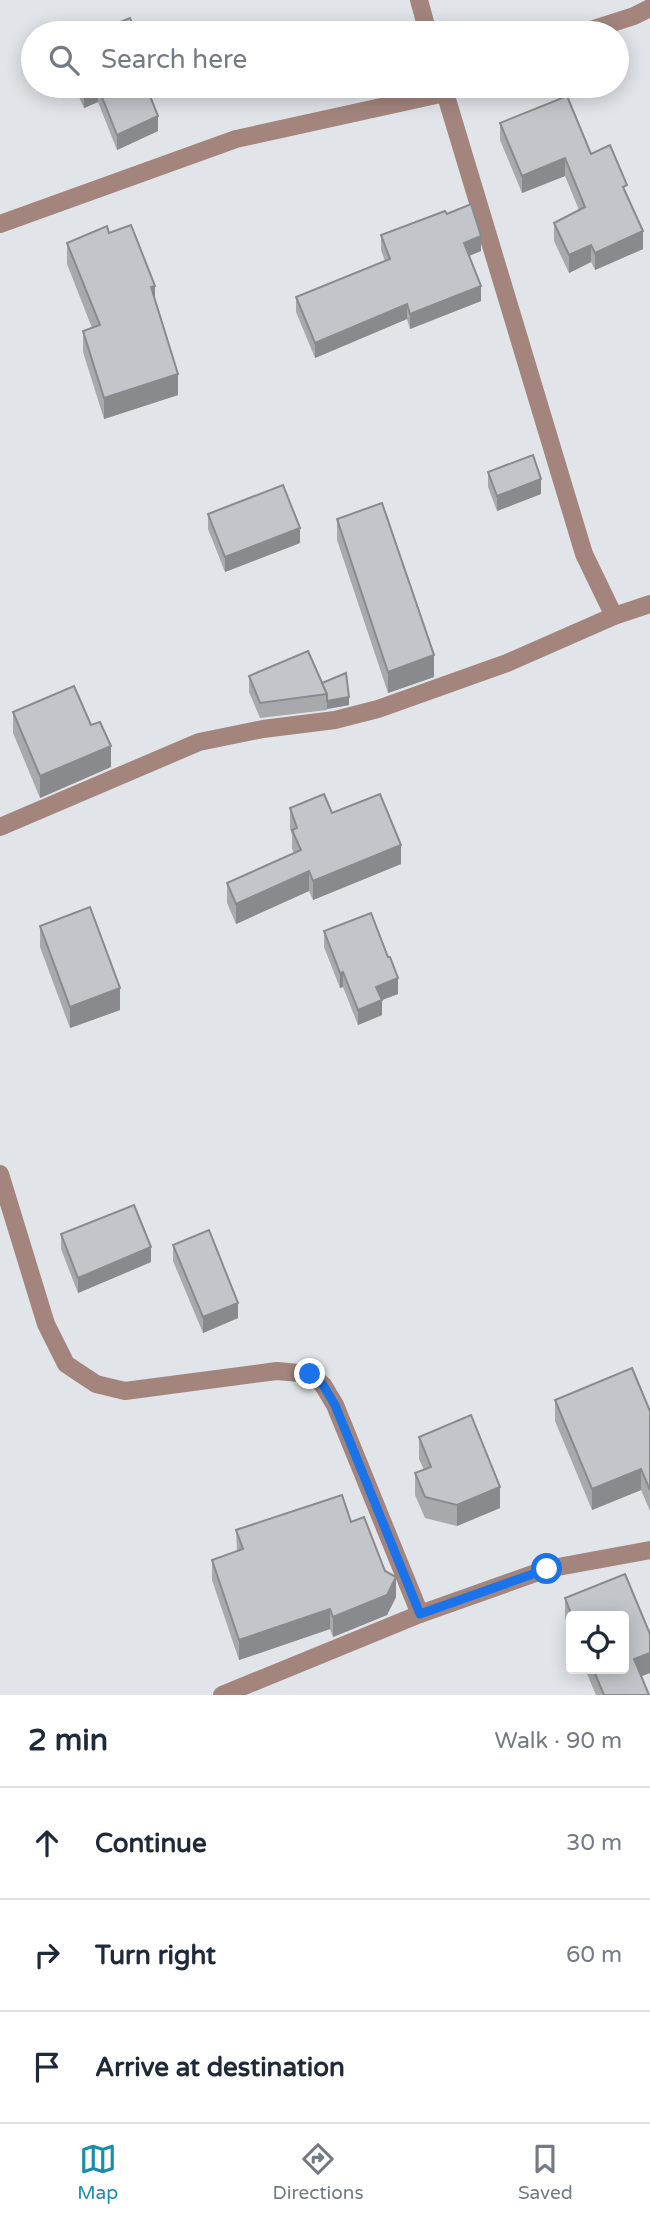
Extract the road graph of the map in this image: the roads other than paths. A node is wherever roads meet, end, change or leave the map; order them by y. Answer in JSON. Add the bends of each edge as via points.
{"nodes":[{"id":1,"x":419,"y":0,"type":"edge"},
{"id":2,"x":650,"y":8,"type":"edge"},
{"id":3,"x":425,"y":21,"type":"edge"},
{"id":4,"x":618,"y":21,"type":"edge"},
{"id":5,"x":406,"y":98,"type":"edge"},
{"id":6,"x":450,"y":98,"type":"edge"},
{"id":7,"x":0,"y":223,"type":"edge"},
{"id":8,"x":650,"y":604,"type":"edge"},
{"id":9,"x":614,"y":616,"type":"junction"},
{"id":10,"x":0,"y":827,"type":"edge"},
{"id":11,"x":0,"y":1174,"type":"edge"},
{"id":12,"x":650,"y":1550,"type":"edge"},
{"id":13,"x":420,"y":1614,"type":"junction"},
{"id":14,"x":222,"y":1695,"type":"edge"}],
"edges":[{"from":1,"to":3,"type":"street"},
{"from":2,"to":4,"type":"street"},
{"from":5,"to":7,"type":"street","via":[[236,139]]},
{"from":6,"to":9,"type":"street","via":[[584,554]]},
{"from":8,"to":9,"type":"street"},
{"from":9,"to":10,"type":"street","via":[[507,663],[378,709],[200,742]]},
{"from":11,"to":13,"type":"street","via":[[46,1324],[66,1364],[96,1384],[125,1391],[276,1371],[310,1374],[323,1385]]},
{"from":12,"to":13,"type":"street","via":[[547,1569]]},
{"from":13,"to":14,"type":"street"}]}
